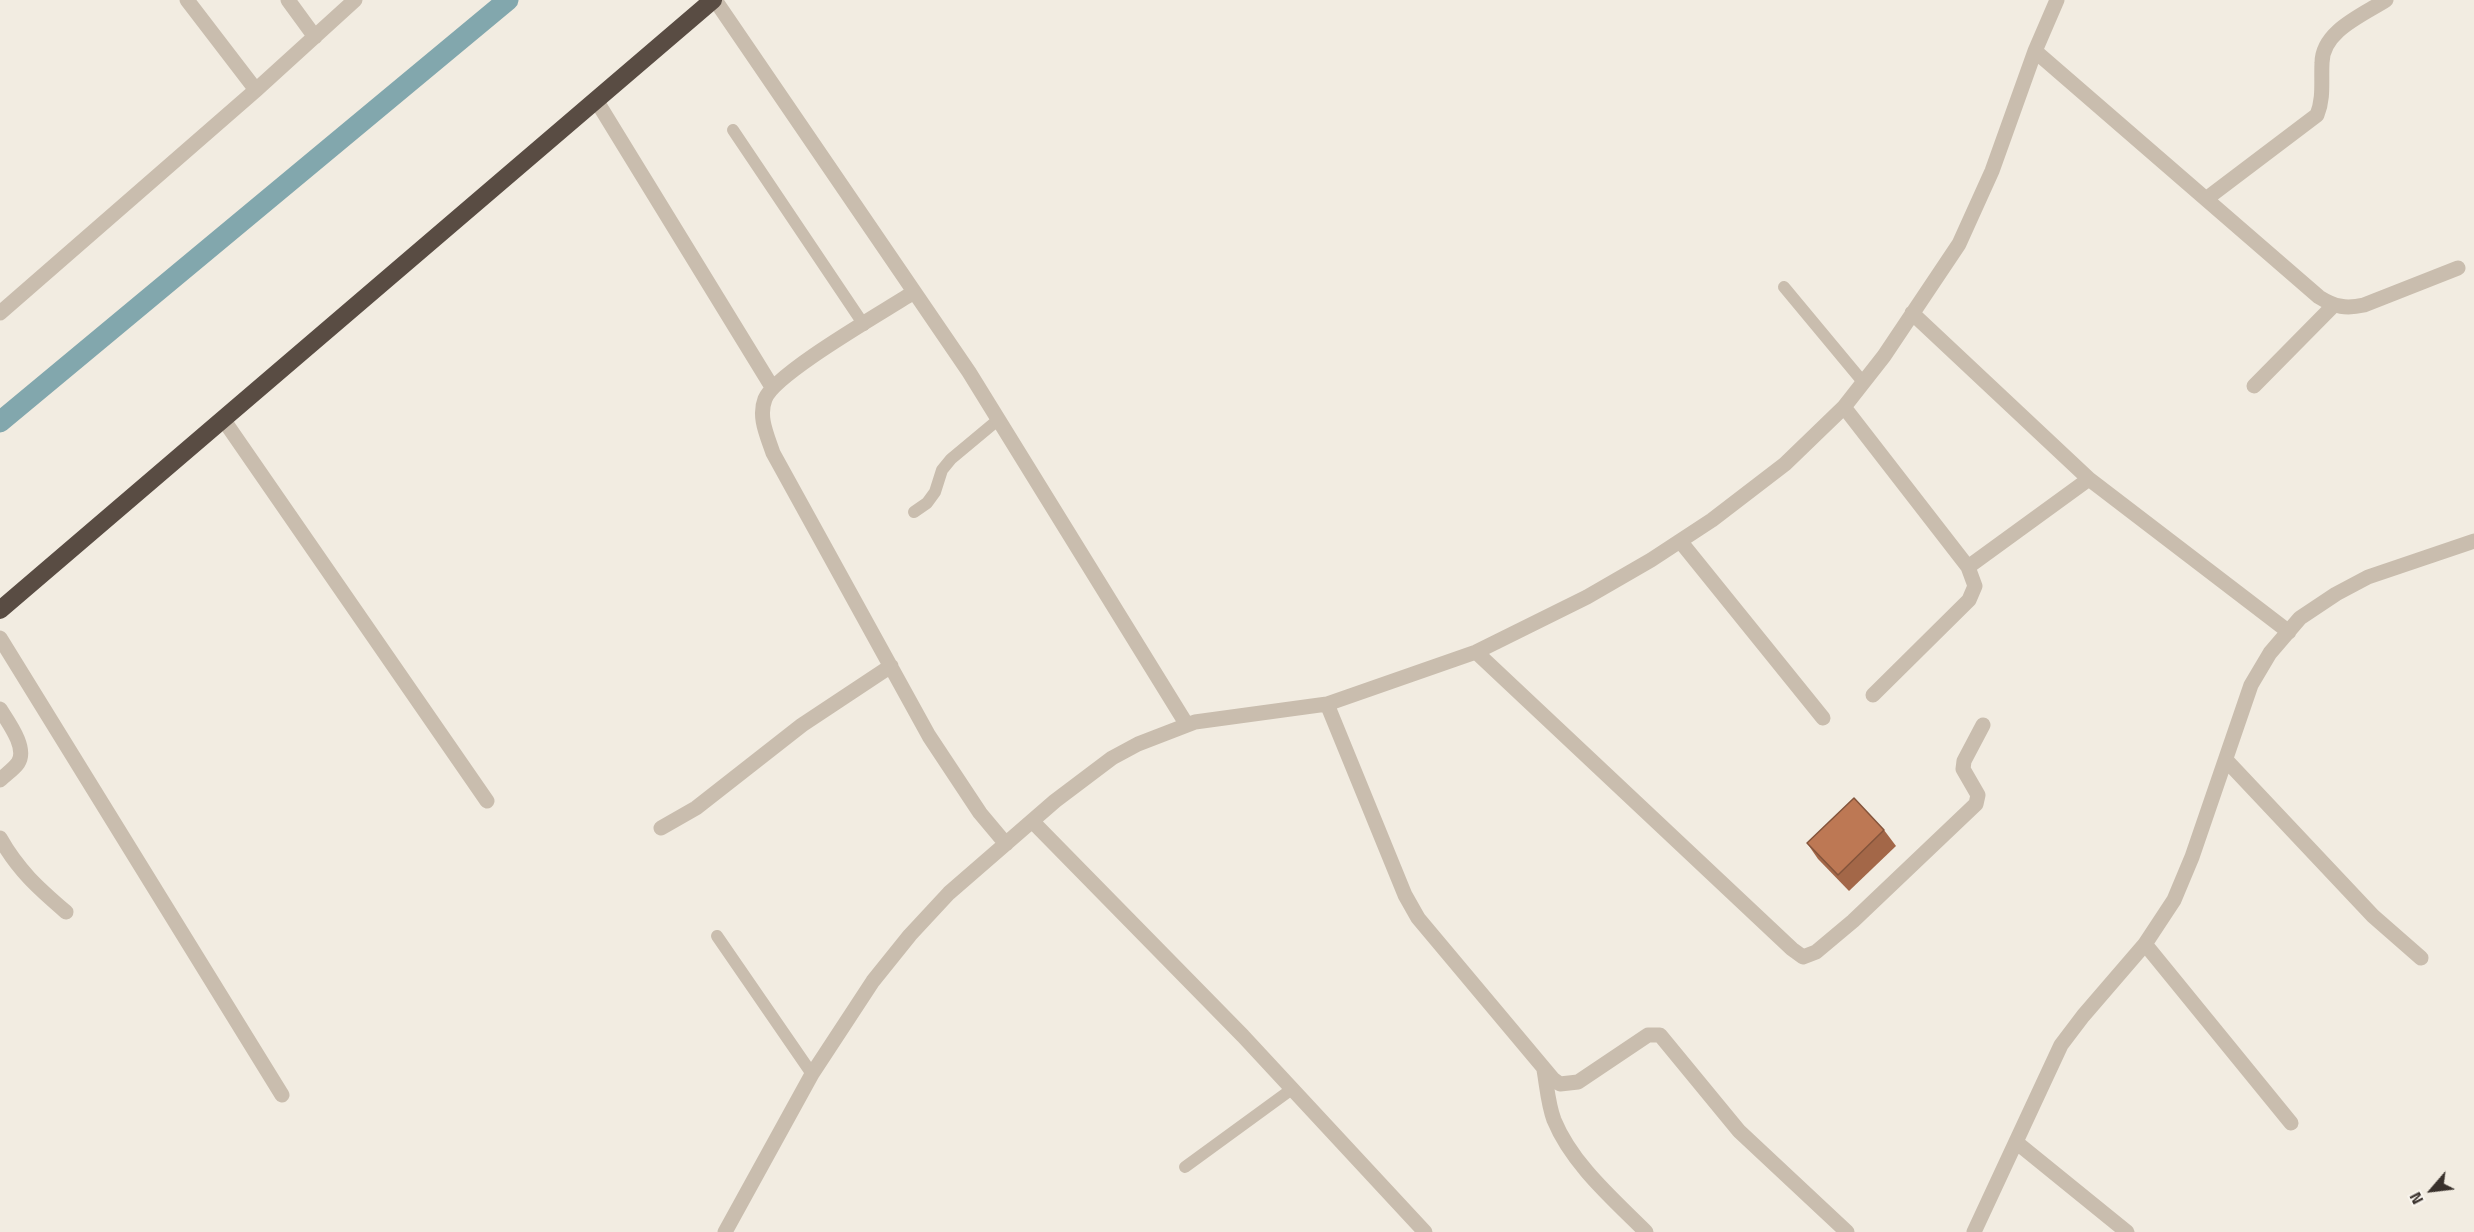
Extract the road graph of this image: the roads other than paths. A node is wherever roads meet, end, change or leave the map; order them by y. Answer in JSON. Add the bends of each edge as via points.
{"nodes":[{"id":1,"x":187,"y":0,"type":"edge"},
{"id":2,"x":288,"y":0,"type":"edge"},
{"id":3,"x":355,"y":0,"type":"edge"},
{"id":4,"x":714,"y":0,"type":"edge"},
{"id":5,"x":2057,"y":0,"type":"edge"},
{"id":6,"x":2386,"y":0,"type":"edge"},
{"id":7,"x":315,"y":37,"type":"junction"},
{"id":8,"x":2035,"y":51,"type":"junction"},
{"id":9,"x":256,"y":90,"type":"junction"},
{"id":10,"x":596,"y":100,"type":"junction"},
{"id":11,"x":733,"y":130,"type":"dead end"},
{"id":12,"x":2206,"y":199,"type":"junction"},
{"id":13,"x":2458,"y":268,"type":"dead end"},
{"id":14,"x":1784,"y":287,"type":"dead end"},
{"id":15,"x":914,"y":292,"type":"junction"},
{"id":16,"x":2333,"y":306,"type":"junction"},
{"id":17,"x":0,"y":313,"type":"edge"},
{"id":18,"x":1912,"y":313,"type":"junction"},
{"id":19,"x":864,"y":325,"type":"junction"},
{"id":20,"x":1863,"y":382,"type":"junction"},
{"id":21,"x":2254,"y":386,"type":"dead end"},
{"id":22,"x":772,"y":387,"type":"junction"},
{"id":23,"x":1844,"y":407,"type":"junction"},
{"id":24,"x":223,"y":419,"type":"junction"},
{"id":25,"x":999,"y":419,"type":"junction"},
{"id":26,"x":2090,"y":479,"type":"junction"},
{"id":27,"x":914,"y":513,"type":"dead end"},
{"id":28,"x":1680,"y":541,"type":"junction"},
{"id":29,"x":2474,"y":541,"type":"edge"},
{"id":30,"x":1968,"y":567,"type":"junction"},
{"id":31,"x":0,"y":610,"type":"edge"},
{"id":32,"x":2289,"y":632,"type":"junction"},
{"id":33,"x":0,"y":638,"type":"edge"},
{"id":34,"x":1476,"y":652,"type":"junction"},
{"id":35,"x":891,"y":666,"type":"junction"},
{"id":36,"x":1873,"y":695,"type":"dead end"},
{"id":37,"x":1327,"y":704,"type":"junction"},
{"id":38,"x":0,"y":709,"type":"edge"},
{"id":39,"x":1823,"y":718,"type":"dead end"},
{"id":40,"x":1187,"y":725,"type":"junction"},
{"id":41,"x":1983,"y":725,"type":"dead end"},
{"id":42,"x":2226,"y":760,"type":"junction"},
{"id":43,"x":0,"y":780,"type":"edge"},
{"id":44,"x":488,"y":801,"type":"dead end"},
{"id":45,"x":1032,"y":821,"type":"junction"},
{"id":46,"x":661,"y":828,"type":"dead end"},
{"id":47,"x":0,"y":838,"type":"edge"},
{"id":48,"x":1006,"y":844,"type":"junction"},
{"id":49,"x":66,"y":912,"type":"dead end"},
{"id":50,"x":717,"y":936,"type":"dead end"},
{"id":51,"x":2145,"y":944,"type":"junction"},
{"id":52,"x":2421,"y":958,"type":"dead end"},
{"id":53,"x":1544,"y":1070,"type":"junction"},
{"id":54,"x":812,"y":1074,"type":"junction"},
{"id":55,"x":1292,"y":1089,"type":"junction"},
{"id":56,"x":282,"y":1095,"type":"dead end"},
{"id":57,"x":2291,"y":1123,"type":"dead end"},
{"id":58,"x":2016,"y":1142,"type":"junction"},
{"id":59,"x":1185,"y":1167,"type":"dead end"},
{"id":60,"x":725,"y":1232,"type":"edge"},
{"id":61,"x":1425,"y":1232,"type":"edge"},
{"id":62,"x":1646,"y":1232,"type":"edge"},
{"id":63,"x":1847,"y":1232,"type":"edge"},
{"id":64,"x":1974,"y":1232,"type":"edge"},
{"id":65,"x":2127,"y":1232,"type":"edge"}],
"edges":[{"from":1,"to":9,"type":"street"},
{"from":2,"to":7,"type":"street"},
{"from":3,"to":7,"type":"street"},
{"from":4,"to":10,"type":"highway"},
{"from":4,"to":15,"type":"street"},
{"from":5,"to":8,"type":"street"},
{"from":6,"to":12,"type":"street","via":[[2334,34],[2326,47],[2322,59],[2322,102],[2317,115]]},
{"from":7,"to":9,"type":"street"},
{"from":8,"to":12,"type":"street"},
{"from":8,"to":18,"type":"street","via":[[1971,221]]},
{"from":9,"to":17,"type":"street"},
{"from":10,"to":22,"type":"street"},
{"from":10,"to":24,"type":"highway"},
{"from":11,"to":19,"type":"lane"},
{"from":12,"to":16,"type":"street"},
{"from":13,"to":16,"type":"street","via":[[2364,305]]},
{"from":14,"to":20,"type":"lane"},
{"from":15,"to":19,"type":"street"},
{"from":15,"to":25,"type":"street"},
{"from":16,"to":21,"type":"street"},
{"from":18,"to":20,"type":"street"},
{"from":18,"to":26,"type":"street"},
{"from":19,"to":22,"type":"street","via":[[799,365]]},
{"from":20,"to":23,"type":"street"},
{"from":22,"to":35,"type":"street","via":[[762,419],[772,453]]},
{"from":23,"to":28,"type":"street","via":[[1761,484]]},
{"from":23,"to":30,"type":"street"},
{"from":24,"to":31,"type":"highway"},
{"from":24,"to":44,"type":"street"},
{"from":25,"to":27,"type":"lane","via":[[951,459],[942,470],[935,492]]},
{"from":25,"to":40,"type":"street"},
{"from":26,"to":30,"type":"street"},
{"from":26,"to":32,"type":"street"},
{"from":28,"to":34,"type":"street","via":[[1587,597]]},
{"from":28,"to":39,"type":"street"},
{"from":29,"to":32,"type":"street","via":[[2368,577],[2300,618]]},
{"from":30,"to":36,"type":"street","via":[[1975,586],[1970,600]]},
{"from":32,"to":42,"type":"street","via":[[2270,653],[2251,685]]},
{"from":33,"to":56,"type":"street"},
{"from":34,"to":37,"type":"street"},
{"from":34,"to":41,"type":"street","via":[[1803,957],[1816,952],[1853,921],[1976,804],[1978,795],[1963,769]]},
{"from":35,"to":46,"type":"street","via":[[802,725],[696,808]]},
{"from":35,"to":48,"type":"street","via":[[954,777]]},
{"from":37,"to":40,"type":"street"},
{"from":37,"to":53,"type":"street","via":[[1418,918]]},
{"from":38,"to":43,"type":"street","via":[[21,753],[18,762]]},
{"from":40,"to":45,"type":"street","via":[[1112,758]]},
{"from":42,"to":51,"type":"street","via":[[2174,900]]},
{"from":42,"to":52,"type":"street","via":[[2373,916]]},
{"from":45,"to":48,"type":"street"},
{"from":45,"to":55,"type":"street"},
{"from":47,"to":49,"type":"street","via":[[25,876]]},
{"from":48,"to":54,"type":"street","via":[[949,893],[910,935],[873,981]]},
{"from":50,"to":54,"type":"lane"},
{"from":51,"to":57,"type":"street"},
{"from":51,"to":58,"type":"street","via":[[2061,1045]]},
{"from":53,"to":62,"type":"street","via":[[1555,1121],[1576,1157]]},
{"from":53,"to":63,"type":"street","via":[[1560,1084],[1578,1082],[1648,1035],[1660,1035],[1739,1131]]},
{"from":54,"to":60,"type":"street"},
{"from":55,"to":59,"type":"lane"},
{"from":55,"to":61,"type":"street"},
{"from":58,"to":64,"type":"street"},
{"from":58,"to":65,"type":"street"}]}
